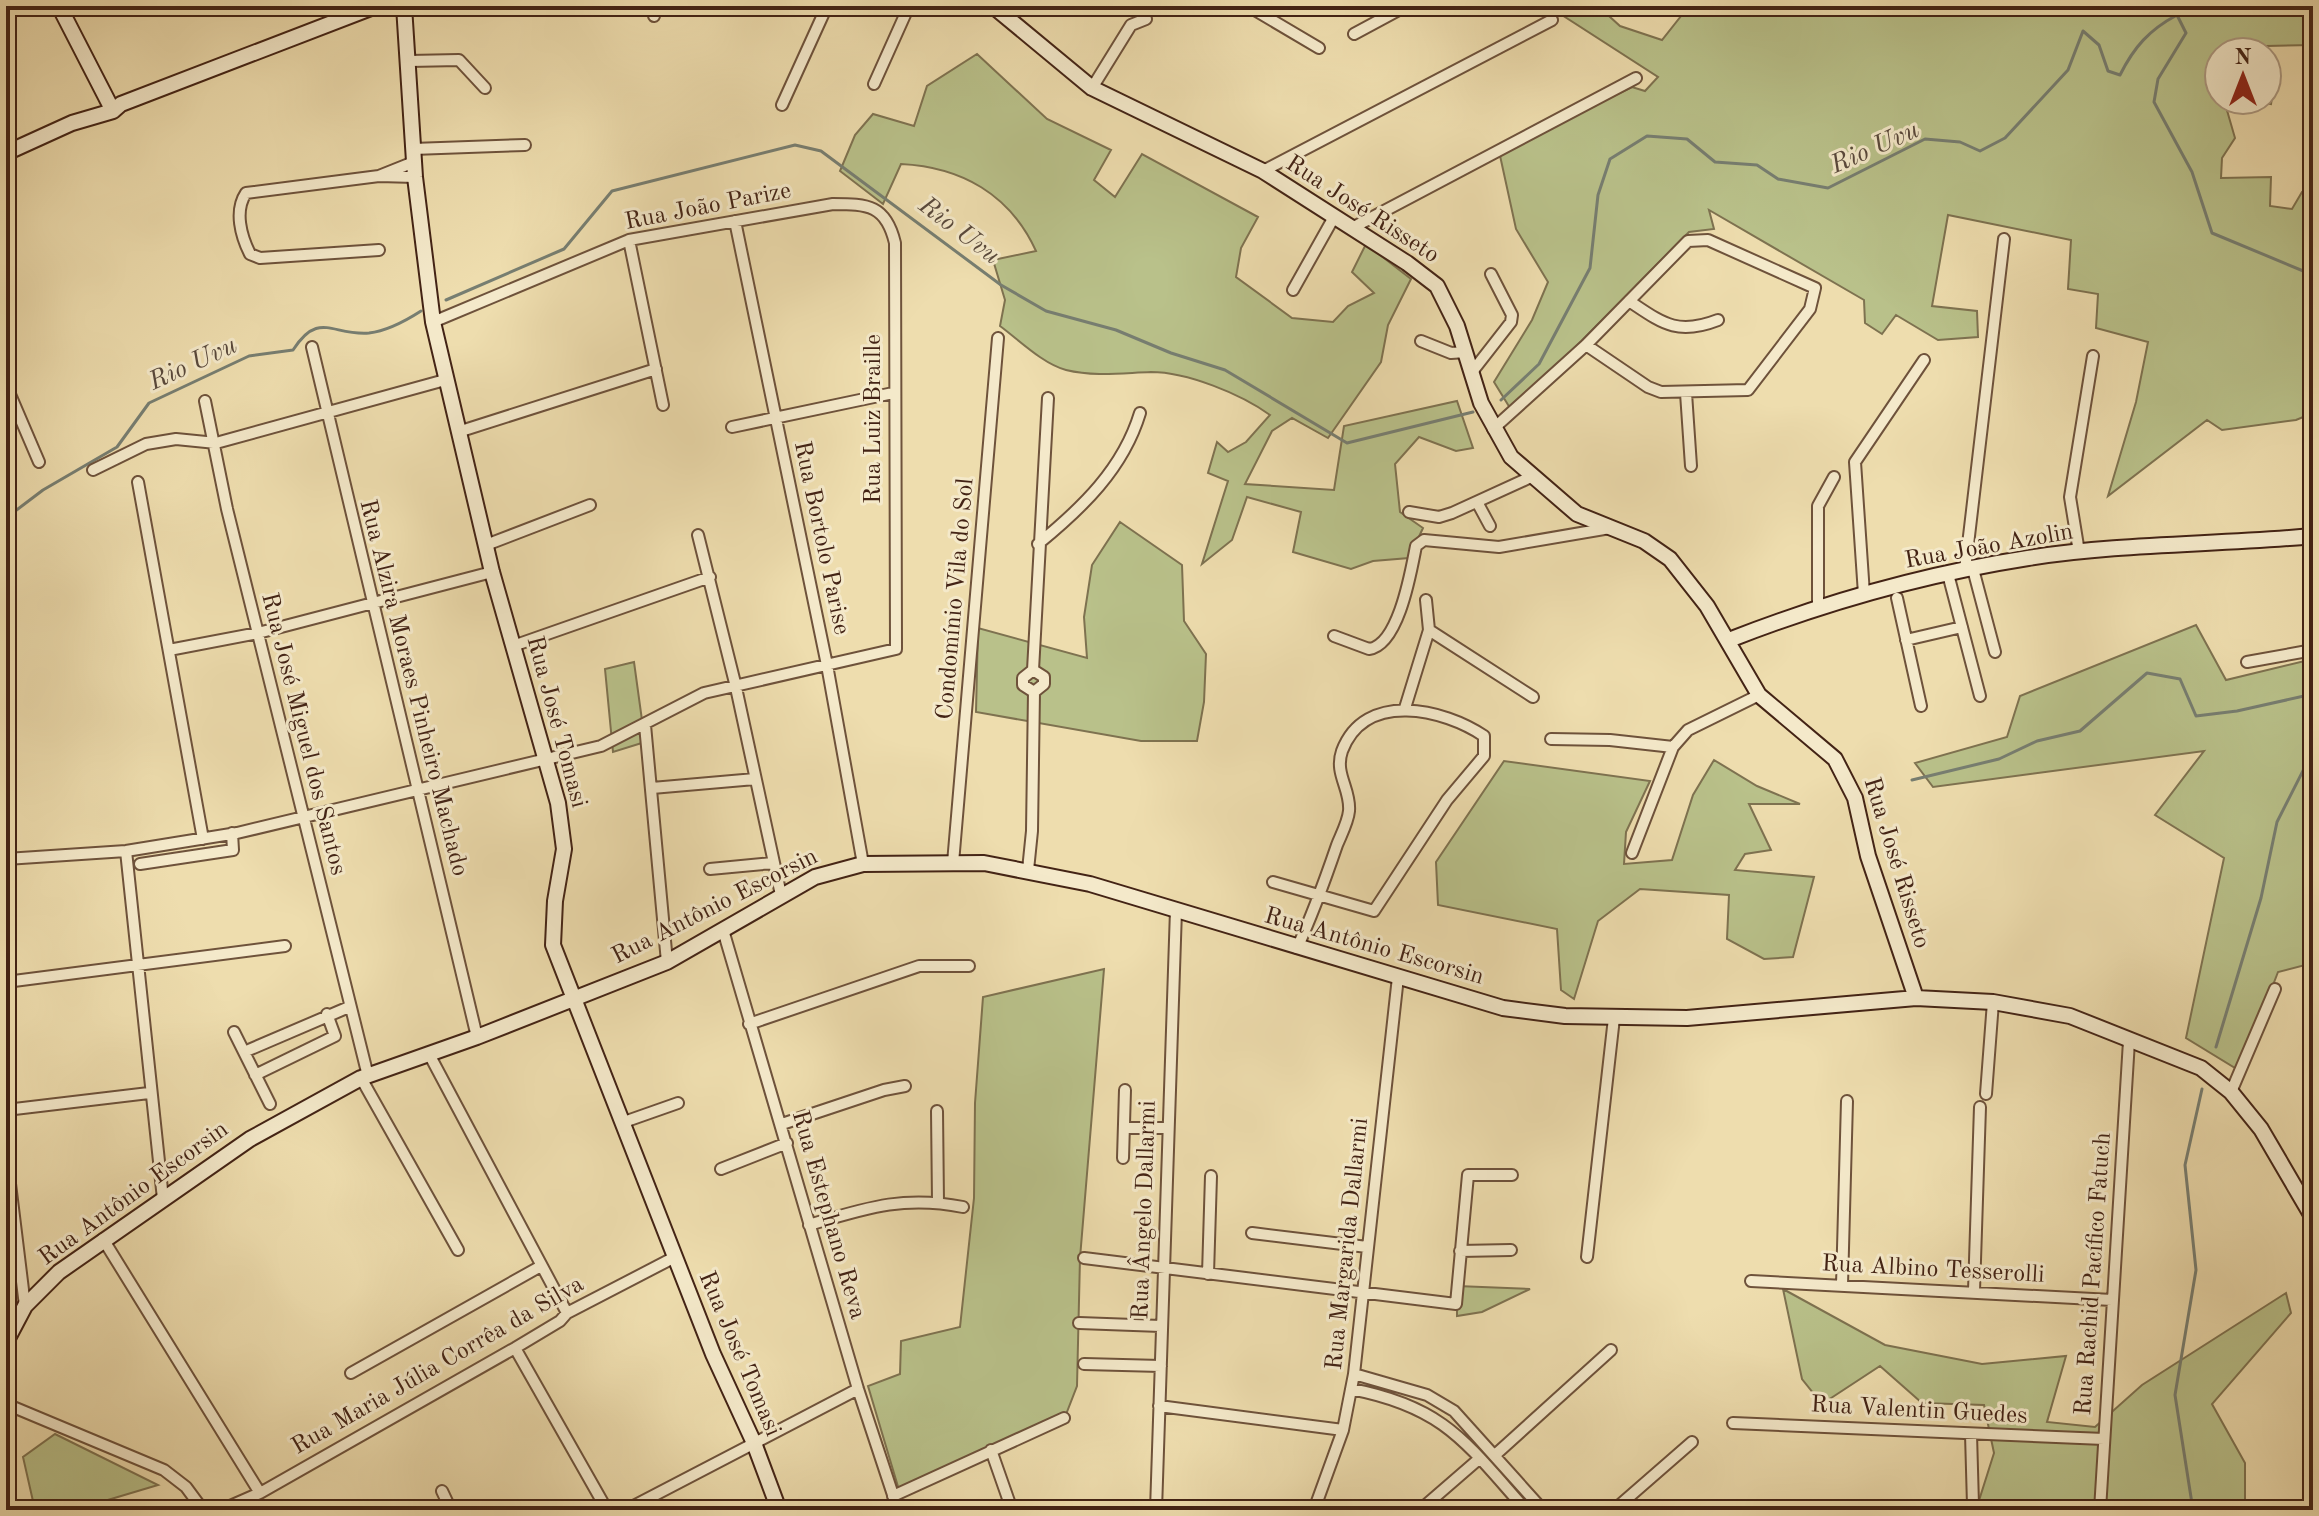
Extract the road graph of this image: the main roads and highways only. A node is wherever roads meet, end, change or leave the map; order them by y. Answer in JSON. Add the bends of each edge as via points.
{"nodes":[{"id":1,"x":59,"y":6,"type":"edge"},
{"id":2,"x":376,"y":6,"type":"edge"},
{"id":3,"x":404,"y":6,"type":"edge"},
{"id":4,"x":993,"y":6,"type":"edge"},
{"id":5,"x":357,"y":9,"type":"edge"},
{"id":6,"x":113,"y":111,"type":"junction"},
{"id":7,"x":6,"y":153,"type":"edge"},
{"id":8,"x":2313,"y":536,"type":"edge"},
{"id":9,"x":1729,"y":640,"type":"junction"},
{"id":10,"x":1916,"y":998,"type":"junction"},
{"id":11,"x":577,"y":999,"type":"junction"},
{"id":12,"x":2313,"y":1218,"type":"edge"},
{"id":13,"x":6,"y":1342,"type":"edge"},
{"id":14,"x":779,"y":1510,"type":"edge"}],
"edges":[{"from":1,"to":6,"type":"main road"},
{"from":2,"to":5,"type":"main road"},
{"from":3,"to":11,"type":"main road","name":"Rua José Tomasi","via":[[414,163],[433,322],[492,572],[558,803],[564,849],[553,945]]},
{"from":4,"to":9,"type":"main road","name":"Rua José Risseto","via":[[1092,88],[1263,171],[1437,286],[1493,429],[1511,457],[1577,514],[1614,527],[1670,559]]},
{"from":5,"to":6,"type":"main road"},
{"from":6,"to":7,"type":"main road"},
{"from":8,"to":9,"type":"main road","name":"Rua João Azolin","via":[[2079,552],[1969,570],[1818,607]]},
{"from":9,"to":10,"type":"main road","name":"Rua José Risseto","via":[[1759,695],[1835,759],[1846,775]]},
{"from":10,"to":11,"type":"main road","name":"Rua Antônio Escorsin","via":[[1687,1018],[1503,1008],[1090,884],[1028,870],[953,863],[863,864],[815,877],[667,962]]},
{"from":10,"to":12,"type":"main road","name":"Rua Antônio Escorsin","via":[[1993,1002],[2070,1016],[2201,1068],[2231,1092],[2261,1129]]},
{"from":11,"to":13,"type":"main road","name":"Rua Antônio Escorsin","via":[[364,1077],[250,1139],[59,1272],[25,1306]]},
{"from":11,"to":14,"type":"main road","name":"Rua José Tomasi","via":[[713,1354]]}]}
